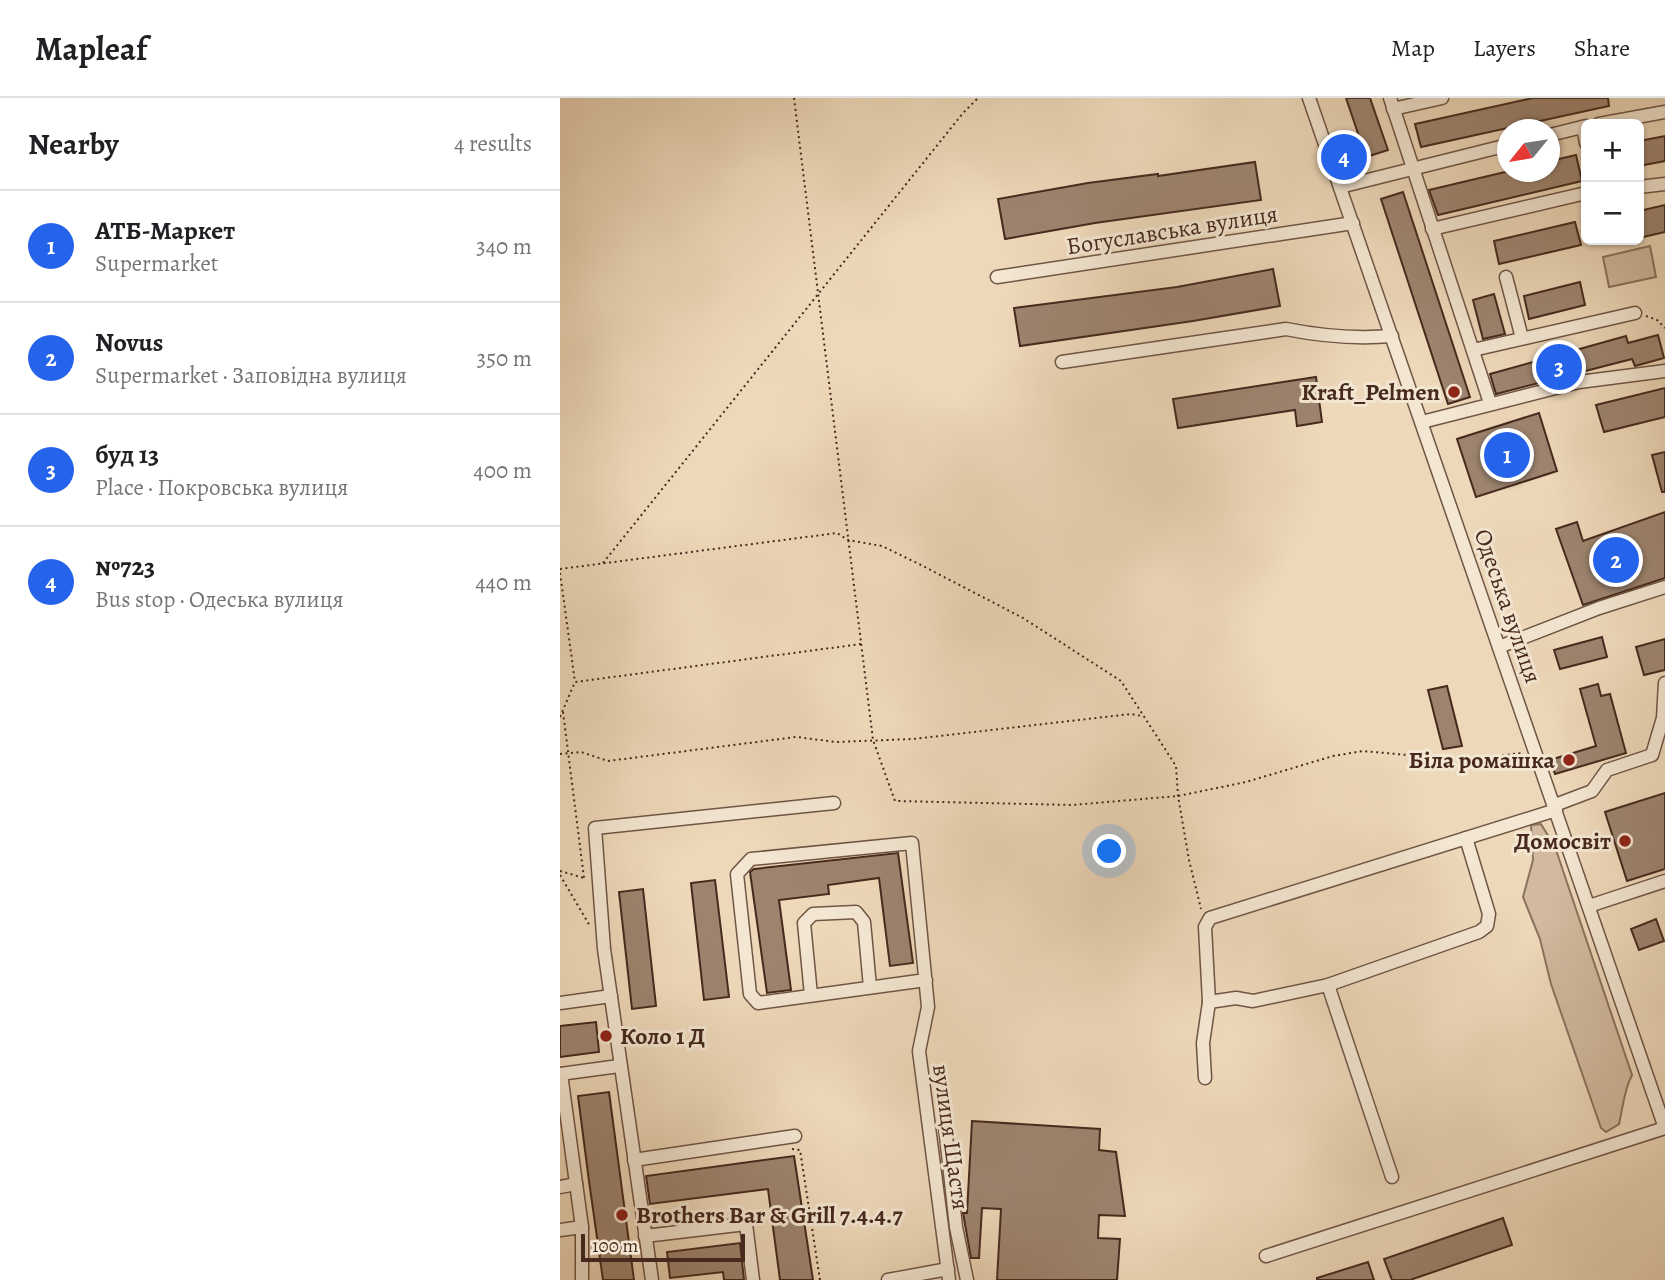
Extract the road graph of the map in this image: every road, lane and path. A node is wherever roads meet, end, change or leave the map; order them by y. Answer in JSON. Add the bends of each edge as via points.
{"nodes":[{"id":1,"x":794,"y":98,"type":"edge"},
{"id":2,"x":978,"y":98,"type":"edge"},
{"id":3,"x":1309,"y":98,"type":"edge"},
{"id":4,"x":1442,"y":98,"type":"edge"},
{"id":5,"x":1391,"y":103,"type":"edge"},
{"id":6,"x":1665,"y":112,"type":"edge"},
{"id":7,"x":1627,"y":119,"type":"edge"},
{"id":8,"x":1581,"y":128,"type":"edge"},
{"id":9,"x":1560,"y":132,"type":"edge"},
{"id":10,"x":1497,"y":148,"type":"edge"},
{"id":11,"x":1413,"y":169,"type":"junction"},
{"id":12,"x":1665,"y":184,"type":"edge"},
{"id":13,"x":1644,"y":186,"type":"edge"},
{"id":14,"x":1340,"y":187,"type":"junction"},
{"id":15,"x":1581,"y":194,"type":"edge"},
{"id":16,"x":1353,"y":223,"type":"junction"},
{"id":17,"x":1432,"y":229,"type":"junction"},
{"id":18,"x":997,"y":277,"type":"dead end"},
{"id":19,"x":1506,"y":277,"type":"dead end"},
{"id":20,"x":818,"y":296,"type":"junction"},
{"id":21,"x":1635,"y":313,"type":"joint"},
{"id":22,"x":1665,"y":328,"type":"edge"},
{"id":23,"x":1392,"y":336,"type":"junction"},
{"id":24,"x":1522,"y":338,"type":"junction"},
{"id":25,"x":1473,"y":350,"type":"junction"},
{"id":26,"x":1062,"y":362,"type":"dead end"},
{"id":27,"x":1665,"y":371,"type":"edge"},
{"id":28,"x":1490,"y":404,"type":"junction"},
{"id":29,"x":1422,"y":422,"type":"junction"},
{"id":30,"x":848,"y":540,"type":"junction"},
{"id":31,"x":602,"y":564,"type":"junction"},
{"id":32,"x":560,"y":571,"type":"edge"},
{"id":33,"x":1665,"y":587,"type":"edge"},
{"id":34,"x":861,"y":644,"type":"junction"},
{"id":35,"x":1499,"y":647,"type":"junction"},
{"id":36,"x":575,"y":682,"type":"junction"},
{"id":37,"x":1665,"y":683,"type":"edge"},
{"id":38,"x":563,"y":711,"type":"junction"},
{"id":39,"x":560,"y":717,"type":"edge"},
{"id":40,"x":1144,"y":717,"type":"junction"},
{"id":41,"x":873,"y":740,"type":"junction"},
{"id":42,"x":1536,"y":751,"type":"junction"},
{"id":43,"x":569,"y":753,"type":"junction"},
{"id":44,"x":560,"y":754,"type":"edge"},
{"id":45,"x":1178,"y":796,"type":"junction"},
{"id":46,"x":834,"y":803,"type":"dead end"},
{"id":47,"x":1556,"y":808,"type":"junction"},
{"id":48,"x":1466,"y":838,"type":"junction"},
{"id":49,"x":560,"y":873,"type":"edge"},
{"id":50,"x":584,"y":878,"type":"junction"},
{"id":51,"x":1665,"y":881,"type":"edge"},
{"id":52,"x":598,"y":882,"type":"junction"},
{"id":53,"x":1589,"y":906,"type":"junction"},
{"id":54,"x":1205,"y":927,"type":"junction"},
{"id":55,"x":591,"y":928,"type":"dead end"},
{"id":56,"x":926,"y":980,"type":"junction"},
{"id":57,"x":1328,"y":985,"type":"junction"},
{"id":58,"x":870,"y":987,"type":"junction"},
{"id":59,"x":811,"y":995,"type":"junction"},
{"id":60,"x":611,"y":996,"type":"junction"},
{"id":61,"x":1209,"y":1002,"type":"junction"},
{"id":62,"x":560,"y":1003,"type":"edge"},
{"id":63,"x":619,"y":1066,"type":"junction"},
{"id":64,"x":1205,"y":1078,"type":"dead end"},
{"id":65,"x":561,"y":1080,"type":"edge"},
{"id":66,"x":945,"y":1127,"type":"dead end"},
{"id":67,"x":1665,"y":1128,"type":"edge"},
{"id":68,"x":795,"y":1136,"type":"dead end"},
{"id":69,"x":566,"y":1143,"type":"edge"},
{"id":70,"x":789,"y":1149,"type":"dead end"},
{"id":71,"x":634,"y":1160,"type":"junction"},
{"id":72,"x":1392,"y":1177,"type":"dead end"},
{"id":73,"x":576,"y":1184,"type":"junction"},
{"id":74,"x":560,"y":1187,"type":"edge"},
{"id":75,"x":582,"y":1227,"type":"junction"},
{"id":76,"x":560,"y":1230,"type":"edge"},
{"id":77,"x":645,"y":1237,"type":"junction"},
{"id":78,"x":1266,"y":1256,"type":"dead end"},
{"id":79,"x":949,"y":1275,"type":"edge"},
{"id":80,"x":582,"y":1280,"type":"edge"},
{"id":81,"x":652,"y":1280,"type":"edge"},
{"id":82,"x":753,"y":1280,"type":"edge"},
{"id":83,"x":820,"y":1280,"type":"edge"},
{"id":84,"x":888,"y":1280,"type":"edge"},
{"id":85,"x":967,"y":1280,"type":"edge"}],
"edges":[{"from":1,"to":20,"type":"path"},
{"from":2,"to":20,"type":"path"},
{"from":3,"to":14,"type":"street","name":"Одеська вулиця"},
{"from":4,"to":5,"type":"street"},
{"from":5,"to":11,"type":"street"},
{"from":6,"to":7,"type":"street"},
{"from":8,"to":9,"type":"street"},
{"from":10,"to":11,"type":"street"},
{"from":11,"to":14,"type":"street"},
{"from":11,"to":17,"type":"street"},
{"from":12,"to":13,"type":"street"},
{"from":14,"to":16,"type":"street","name":"Одеська вулиця"},
{"from":15,"to":17,"type":"street"},
{"from":16,"to":18,"type":"street","name":"Богуславська вулиця"},
{"from":16,"to":23,"type":"street","name":"Одеська вулиця"},
{"from":17,"to":25,"type":"street"},
{"from":19,"to":24,"type":"street"},
{"from":20,"to":30,"type":"path"},
{"from":20,"to":31,"type":"path"},
{"from":21,"to":22,"type":"path","via":[[1657,320]]},
{"from":21,"to":24,"type":"street"},
{"from":23,"to":26,"type":"street","via":[[1319,335],[1286,329]]},
{"from":23,"to":29,"type":"street","name":"Одеська вулиця"},
{"from":24,"to":25,"type":"street"},
{"from":25,"to":28,"type":"street"},
{"from":27,"to":28,"type":"street","via":[[1579,382]]},
{"from":28,"to":29,"type":"street"},
{"from":29,"to":35,"type":"street","name":"Одеська вулиця"},
{"from":30,"to":31,"type":"path","via":[[837,533]]},
{"from":30,"to":34,"type":"path"},
{"from":30,"to":40,"type":"path","via":[[882,545],[1023,618],[1121,681]]},
{"from":31,"to":32,"type":"path"},
{"from":32,"to":36,"type":"path"},
{"from":33,"to":35,"type":"street"},
{"from":34,"to":36,"type":"path"},
{"from":34,"to":41,"type":"path"},
{"from":35,"to":42,"type":"street","name":"Одеська вулиця"},
{"from":36,"to":38,"type":"path"},
{"from":37,"to":47,"type":"street","via":[[1663,719],[1651,755],[1607,770],[1592,791]]},
{"from":38,"to":39,"type":"path"},
{"from":38,"to":43,"type":"path"},
{"from":40,"to":41,"type":"path","via":[[1131,714]]},
{"from":40,"to":45,"type":"path","via":[[1175,766]]},
{"from":41,"to":43,"type":"path","via":[[796,737],[608,761]]},
{"from":41,"to":45,"type":"path","via":[[895,801],[1072,806]]},
{"from":42,"to":45,"type":"path","via":[[1463,760],[1363,751]]},
{"from":42,"to":47,"type":"street","name":"Одеська вулиця"},
{"from":43,"to":44,"type":"path"},
{"from":43,"to":50,"type":"path"},
{"from":45,"to":54,"type":"path"},
{"from":46,"to":52,"type":"street","via":[[595,828]]},
{"from":47,"to":48,"type":"street"},
{"from":47,"to":53,"type":"street","name":"Одеська вулиця"},
{"from":48,"to":54,"type":"street","via":[[1210,918]]},
{"from":48,"to":57,"type":"street","via":[[1489,914],[1487,926]]},
{"from":49,"to":50,"type":"path"},
{"from":49,"to":55,"type":"path"},
{"from":50,"to":52,"type":"path"},
{"from":51,"to":53,"type":"street"},
{"from":52,"to":60,"type":"street"},
{"from":53,"to":67,"type":"street","name":"Одеська вулиця"},
{"from":54,"to":61,"type":"street"},
{"from":56,"to":58,"type":"street"},
{"from":56,"to":59,"type":"street","name":"вулиця Щастя","via":[[912,843],[751,859],[737,874],[750,994],[758,1003]]},
{"from":56,"to":79,"type":"street","name":"вулиця Щастя","via":[[928,1007],[919,1051]]},
{"from":57,"to":61,"type":"street","via":[[1253,1001]]},
{"from":57,"to":72,"type":"street"},
{"from":58,"to":59,"type":"street"},
{"from":58,"to":59,"type":"street","via":[[861,916],[856,912],[813,914],[804,923]]},
{"from":60,"to":62,"type":"street"},
{"from":60,"to":63,"type":"street"},
{"from":61,"to":64,"type":"street","via":[[1203,1043]]},
{"from":63,"to":65,"type":"street"},
{"from":63,"to":71,"type":"street"},
{"from":65,"to":69,"type":"street"},
{"from":66,"to":85,"type":"street"},
{"from":67,"to":78,"type":"street"},
{"from":68,"to":71,"type":"street"},
{"from":69,"to":73,"type":"street"},
{"from":70,"to":83,"type":"path","via":[[800,1150]]},
{"from":71,"to":77,"type":"street"},
{"from":73,"to":74,"type":"street"},
{"from":73,"to":75,"type":"street"},
{"from":75,"to":76,"type":"street"},
{"from":75,"to":80,"type":"street"},
{"from":77,"to":81,"type":"street"},
{"from":77,"to":82,"type":"street","via":[[746,1224]]},
{"from":79,"to":84,"type":"street","name":"вулиця Щастя"}]}
